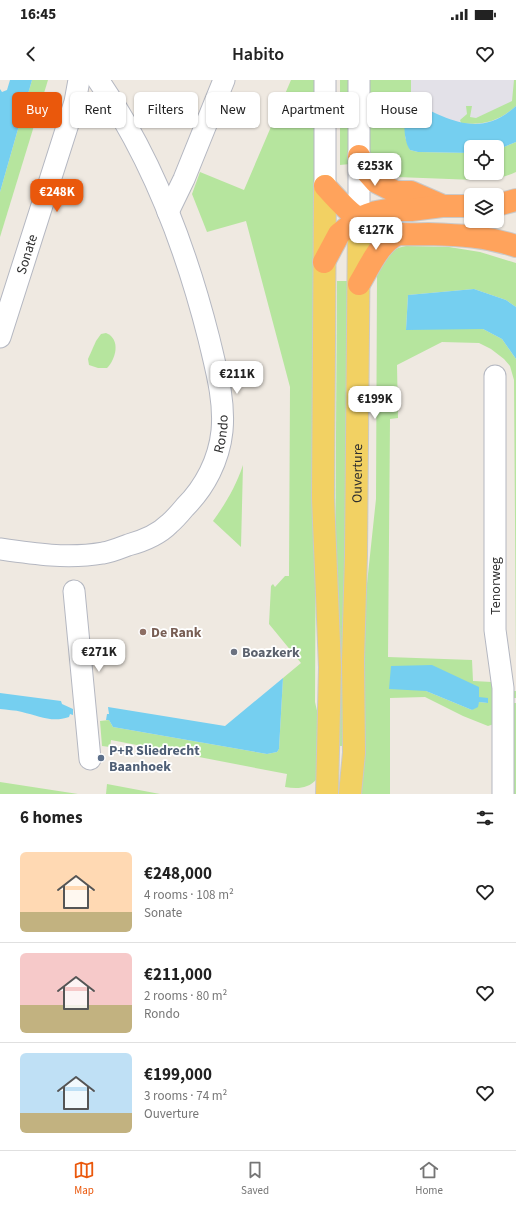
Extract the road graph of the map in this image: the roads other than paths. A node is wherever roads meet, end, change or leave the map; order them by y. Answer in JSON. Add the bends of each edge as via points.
{"nodes":[{"id":1,"x":79,"y":80,"type":"edge"},
{"id":2,"x":98,"y":80,"type":"edge"},
{"id":3,"x":224,"y":80,"type":"edge"},
{"id":4,"x":325,"y":80,"type":"edge"},
{"id":5,"x":359,"y":80,"type":"edge"},
{"id":6,"x":359,"y":156,"type":"junction"},
{"id":7,"x":325,"y":186,"type":"junction"},
{"id":8,"x":516,"y":200,"type":"edge"},
{"id":9,"x":504,"y":203,"type":"edge"},
{"id":10,"x":442,"y":206,"type":"junction"},
{"id":11,"x":464,"y":206,"type":"edge"},
{"id":12,"x":168,"y":212,"type":"junction"},
{"id":13,"x":359,"y":218,"type":"junction"},
{"id":14,"x":398,"y":234,"type":"junction"},
{"id":15,"x":516,"y":246,"type":"edge"},
{"id":16,"x":324,"y":262,"type":"junction"},
{"id":17,"x":359,"y":284,"type":"junction"},
{"id":18,"x":0,"y":337,"type":"edge"},
{"id":19,"x":495,"y":376,"type":"dead end"},
{"id":20,"x":0,"y":549,"type":"edge"},
{"id":21,"x":74,"y":591,"type":"dead end"},
{"id":22,"x":90,"y":759,"type":"dead end"},
{"id":23,"x":328,"y":794,"type":"edge"},
{"id":24,"x":350,"y":794,"type":"edge"},
{"id":25,"x":503,"y":794,"type":"edge"}],
"edges":[{"from":1,"to":18,"type":"street","name":"Sonate","via":[[75,102]]},
{"from":2,"to":12,"type":"street","name":"Rondo","via":[[116,106]]},
{"from":3,"to":12,"type":"street"},
{"from":4,"to":7,"type":"street"},
{"from":5,"to":6,"type":"street","name":"Ouverture"},
{"from":6,"to":10,"type":"highway","via":[[376,182],[396,192],[411,192]]},
{"from":6,"to":13,"type":"street","name":"Ouverture"},
{"from":7,"to":13,"type":"highway","via":[[344,209]]},
{"from":7,"to":16,"type":"main road"},
{"from":8,"to":9,"type":"highway"},
{"from":10,"to":11,"type":"highway"},
{"from":10,"to":13,"type":"highway","via":[[376,212]]},
{"from":12,"to":20,"type":"street","name":"Rondo","via":[[195,285],[218,375],[222,431],[216,460],[196,497],[168,525],[145,540],[104,553],[72,556],[48,556]]},
{"from":13,"to":14,"type":"highway","via":[[383,232]]},
{"from":13,"to":16,"type":"highway","via":[[339,234]]},
{"from":13,"to":17,"type":"main road","name":"Ouverture"},
{"from":14,"to":15,"type":"highway","via":[[480,236]]},
{"from":14,"to":17,"type":"highway","via":[[391,237],[377,254]]},
{"from":16,"to":23,"type":"main road","via":[[323,498],[330,667]]},
{"from":17,"to":24,"type":"main road","name":"Ouverture","via":[[354,754]]},
{"from":19,"to":25,"type":"street","name":"Tenorweg","via":[[495,630],[504,688]]},
{"from":21,"to":22,"type":"street"}]}
